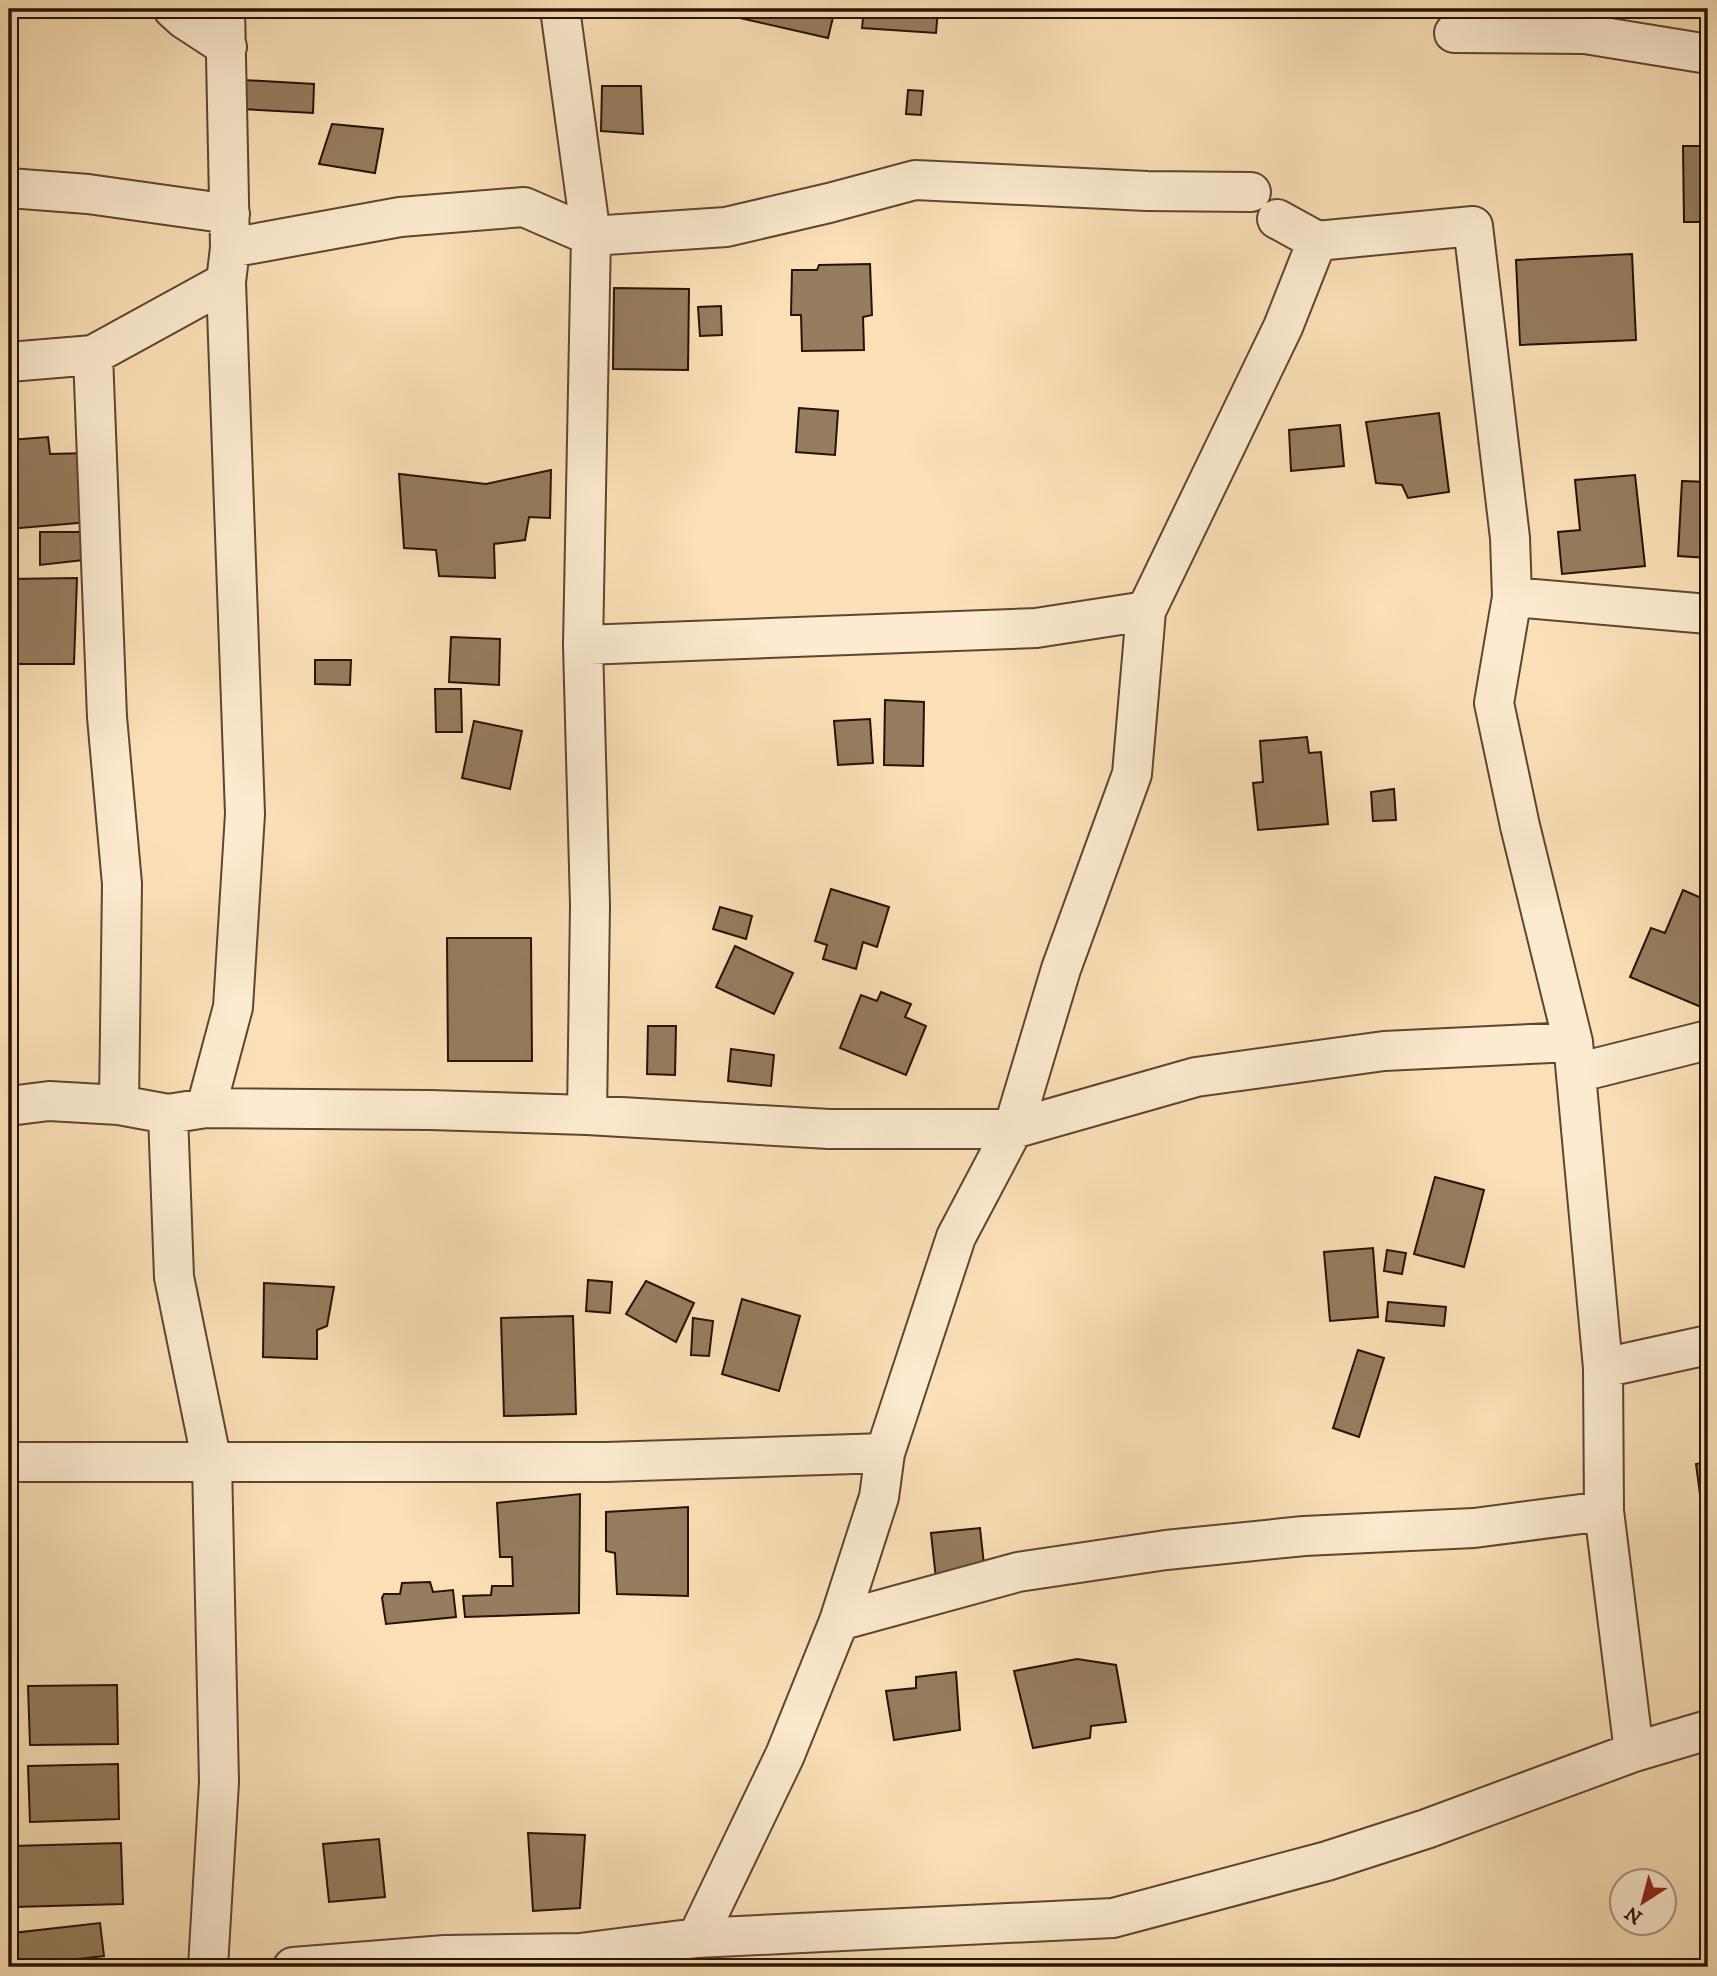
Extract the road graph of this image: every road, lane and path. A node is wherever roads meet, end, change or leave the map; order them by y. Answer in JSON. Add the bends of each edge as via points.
{"nodes":[{"id":1,"x":173,"y":9,"type":"edge"},
{"id":2,"x":225,"y":9,"type":"edge"},
{"id":3,"x":560,"y":9,"type":"edge"},
{"id":4,"x":1454,"y":33,"type":"dead end"},
{"id":5,"x":227,"y":47,"type":"junction"},
{"id":6,"x":1708,"y":54,"type":"edge"},
{"id":7,"x":9,"y":188,"type":"edge"},
{"id":8,"x":591,"y":236,"type":"junction"},
{"id":9,"x":1317,"y":241,"type":"junction"},
{"id":10,"x":229,"y":248,"type":"junction"},
{"id":11,"x":93,"y":355,"type":"junction"},
{"id":12,"x":9,"y":362,"type":"edge"},
{"id":13,"x":1512,"y":597,"type":"junction"},
{"id":14,"x":1146,"y":611,"type":"junction"},
{"id":15,"x":1708,"y":614,"type":"edge"},
{"id":16,"x":583,"y":645,"type":"junction"},
{"id":17,"x":1708,"y":1040,"type":"edge"},
{"id":18,"x":1575,"y":1057,"type":"junction"},
{"id":19,"x":119,"y":1105,"type":"junction"},
{"id":20,"x":9,"y":1106,"type":"edge"},
{"id":21,"x":206,"y":1108,"type":"junction"},
{"id":22,"x":167,"y":1114,"type":"junction"},
{"id":23,"x":587,"y":1115,"type":"junction"},
{"id":24,"x":1013,"y":1129,"type":"junction"},
{"id":25,"x":1708,"y":1345,"type":"edge"},
{"id":26,"x":1603,"y":1368,"type":"junction"},
{"id":27,"x":885,"y":1453,"type":"junction"},
{"id":28,"x":9,"y":1462,"type":"edge"},
{"id":29,"x":212,"y":1463,"type":"junction"},
{"id":30,"x":1604,"y":1511,"type":"junction"},
{"id":31,"x":839,"y":1620,"type":"junction"},
{"id":32,"x":1708,"y":1730,"type":"edge"},
{"id":33,"x":1634,"y":1752,"type":"junction"},
{"id":34,"x":697,"y":1938,"type":"junction"},
{"id":35,"x":582,"y":1960,"type":"edge"},
{"id":36,"x":208,"y":1967,"type":"edge"},
{"id":37,"x":293,"y":1967,"type":"edge"}],
"edges":[{"from":1,"to":5,"type":"street"},
{"from":2,"to":5,"type":"street"},
{"from":3,"to":8,"type":"street"},
{"from":4,"to":6,"type":"street","via":[[1585,34]]},
{"from":5,"to":10,"type":"street"},
{"from":7,"to":10,"type":"street","via":[[88,194]]},
{"from":8,"to":9,"type":"street","via":[[726,227],[915,180],[1147,191],[1264,206]]},
{"from":8,"to":10,"type":"street","via":[[524,207],[400,217]]},
{"from":8,"to":16,"type":"street"},
{"from":9,"to":13,"type":"street","via":[[1473,226],[1510,538]]},
{"from":9,"to":14,"type":"street","via":[[1283,327]]},
{"from":10,"to":11,"type":"street"},
{"from":10,"to":21,"type":"street","via":[[245,814],[233,1007]]},
{"from":11,"to":12,"type":"street"},
{"from":11,"to":19,"type":"street","via":[[107,717],[122,884]]},
{"from":13,"to":15,"type":"street"},
{"from":13,"to":18,"type":"street","via":[[1494,703]]},
{"from":14,"to":16,"type":"street","via":[[1036,628]]},
{"from":14,"to":24,"type":"street","via":[[1132,774],[1061,969]]},
{"from":16,"to":23,"type":"street","via":[[590,905]]},
{"from":17,"to":18,"type":"street"},
{"from":18,"to":24,"type":"street","via":[[1384,1051],[1196,1077]]},
{"from":18,"to":26,"type":"street"},
{"from":19,"to":20,"type":"street","via":[[49,1101]]},
{"from":19,"to":22,"type":"street"},
{"from":21,"to":22,"type":"street"},
{"from":21,"to":23,"type":"street"},
{"from":22,"to":29,"type":"street","via":[[174,1277]]},
{"from":23,"to":24,"type":"street","via":[[830,1129]]},
{"from":24,"to":27,"type":"street","via":[[956,1237]]},
{"from":25,"to":26,"type":"street"},
{"from":26,"to":30,"type":"street"},
{"from":27,"to":29,"type":"street","via":[[606,1462]]},
{"from":27,"to":31,"type":"street","via":[[878,1497]]},
{"from":28,"to":29,"type":"street"},
{"from":29,"to":36,"type":"street","via":[[219,1782]]},
{"from":30,"to":31,"type":"street","via":[[1474,1528],[1304,1536],[1166,1550],[1018,1572]]},
{"from":30,"to":33,"type":"street"},
{"from":31,"to":34,"type":"street","via":[[785,1755]]},
{"from":32,"to":33,"type":"street"},
{"from":33,"to":34,"type":"street","via":[[1377,1845],[1113,1918]]},
{"from":34,"to":35,"type":"street"},
{"from":35,"to":37,"type":"street","via":[[445,1955]]}]}
